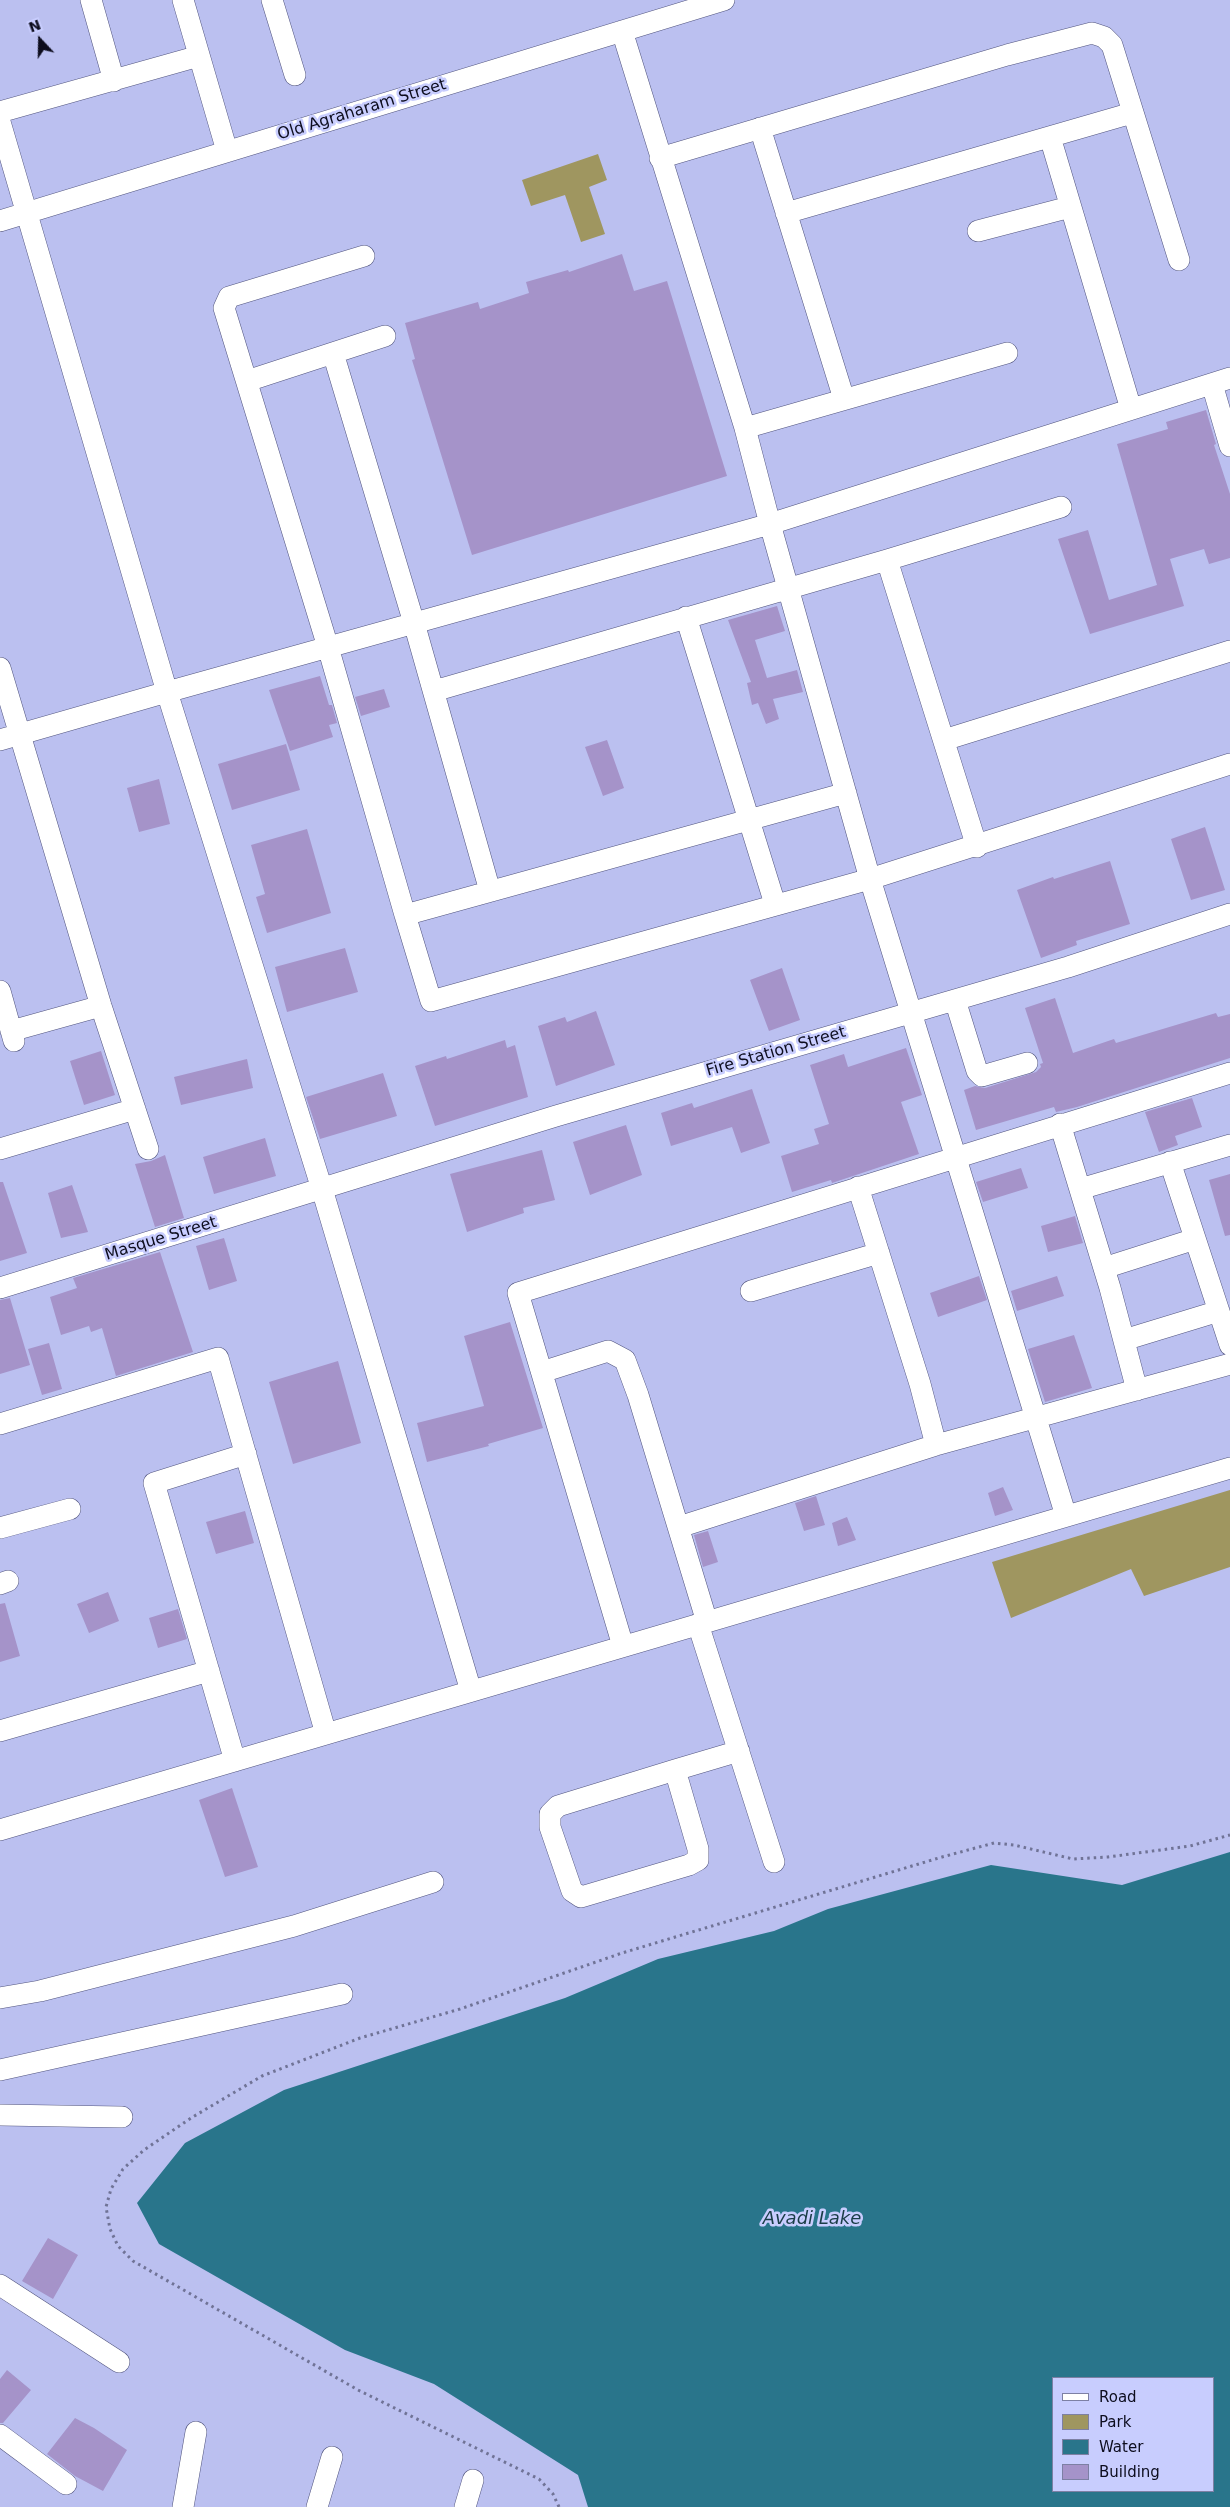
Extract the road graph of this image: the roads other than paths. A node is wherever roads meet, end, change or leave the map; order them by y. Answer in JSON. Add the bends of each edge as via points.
{"nodes":[{"id":1,"x":91,"y":0,"type":"edge"},
{"id":2,"x":183,"y":0,"type":"edge"},
{"id":3,"x":272,"y":0,"type":"edge"},
{"id":4,"x":724,"y":0,"type":"edge"},
{"id":5,"x":622,"y":31,"type":"junction"},
{"id":6,"x":199,"y":56,"type":"junction"},
{"id":7,"x":295,"y":75,"type":"dead end"},
{"id":8,"x":114,"y":81,"type":"junction"},
{"id":9,"x":0,"y":112,"type":"edge"},
{"id":10,"x":1132,"y":113,"type":"junction"},
{"id":11,"x":0,"y":122,"type":"edge"},
{"id":12,"x":760,"y":128,"type":"junction"},
{"id":13,"x":1050,"y":137,"type":"junction"},
{"id":14,"x":227,"y":151,"type":"junction"},
{"id":15,"x":660,"y":158,"type":"junction"},
{"id":16,"x":1070,"y":207,"type":"junction"},
{"id":17,"x":26,"y":213,"type":"junction"},
{"id":18,"x":786,"y":213,"type":"junction"},
{"id":19,"x":0,"y":221,"type":"edge"},
{"id":20,"x":978,"y":231,"type":"dead end"},
{"id":21,"x":364,"y":256,"type":"dead end"},
{"id":22,"x":1179,"y":260,"type":"dead end"},
{"id":23,"x":385,"y":336,"type":"dead end"},
{"id":24,"x":333,"y":353,"type":"junction"},
{"id":25,"x":1007,"y":353,"type":"dead end"},
{"id":26,"x":247,"y":381,"type":"junction"},
{"id":27,"x":1221,"y":381,"type":"edge"},
{"id":28,"x":844,"y":399,"type":"junction"},
{"id":29,"x":1131,"y":409,"type":"junction"},
{"id":30,"x":744,"y":428,"type":"junction"},
{"id":31,"x":1230,"y":446,"type":"edge"},
{"id":32,"x":1061,"y":507,"type":"dead end"},
{"id":33,"x":770,"y":524,"type":"junction"},
{"id":34,"x":887,"y":560,"type":"junction"},
{"id":35,"x":787,"y":588,"type":"junction"},
{"id":36,"x":686,"y":617,"type":"junction"},
{"id":37,"x":414,"y":623,"type":"junction"},
{"id":38,"x":328,"y":647,"type":"junction"},
{"id":39,"x":1230,"y":651,"type":"edge"},
{"id":40,"x":0,"y":668,"type":"edge"},
{"id":41,"x":434,"y":691,"type":"junction"},
{"id":42,"x":167,"y":692,"type":"junction"},
{"id":43,"x":10,"y":737,"type":"edge"},
{"id":44,"x":944,"y":740,"type":"junction"},
{"id":45,"x":1230,"y":764,"type":"edge"},
{"id":46,"x":846,"y":793,"type":"junction"},
{"id":47,"x":749,"y":818,"type":"junction"},
{"id":48,"x":977,"y":846,"type":"junction"},
{"id":49,"x":870,"y":879,"type":"junction"},
{"id":50,"x":490,"y":891,"type":"junction"},
{"id":51,"x":775,"y":904,"type":"junction"},
{"id":52,"x":1230,"y":914,"type":"edge"},
{"id":53,"x":405,"y":915,"type":"junction"},
{"id":54,"x":0,"y":991,"type":"edge"},
{"id":55,"x":955,"y":1000,"type":"junction"},
{"id":56,"x":101,"y":1006,"type":"junction"},
{"id":57,"x":912,"y":1013,"type":"junction"},
{"id":58,"x":1027,"y":1063,"type":"dead end"},
{"id":59,"x":1230,"y":1073,"type":"edge"},
{"id":60,"x":135,"y":1109,"type":"junction"},
{"id":61,"x":1060,"y":1124,"type":"junction"},
{"id":62,"x":1230,"y":1144,"type":"edge"},
{"id":63,"x":0,"y":1148,"type":"edge"},
{"id":64,"x":148,"y":1149,"type":"dead end"},
{"id":65,"x":956,"y":1156,"type":"junction"},
{"id":66,"x":1170,"y":1162,"type":"junction"},
{"id":67,"x":858,"y":1187,"type":"junction"},
{"id":68,"x":322,"y":1189,"type":"junction"},
{"id":69,"x":1080,"y":1189,"type":"junction"},
{"id":70,"x":1195,"y":1239,"type":"junction"},
{"id":71,"x":879,"y":1253,"type":"junction"},
{"id":72,"x":1104,"y":1268,"type":"junction"},
{"id":73,"x":0,"y":1288,"type":"edge"},
{"id":74,"x":751,"y":1291,"type":"dead end"},
{"id":75,"x":1219,"y":1311,"type":"junction"},
{"id":76,"x":1124,"y":1340,"type":"junction"},
{"id":77,"x":1230,"y":1345,"type":"edge"},
{"id":78,"x":1230,"y":1364,"type":"edge"},
{"id":79,"x":542,"y":1372,"type":"junction"},
{"id":80,"x":1137,"y":1390,"type":"junction"},
{"id":81,"x":1037,"y":1418,"type":"junction"},
{"id":82,"x":0,"y":1424,"type":"edge"},
{"id":83,"x":936,"y":1445,"type":"junction"},
{"id":84,"x":246,"y":1454,"type":"junction"},
{"id":85,"x":1230,"y":1468,"type":"edge"},
{"id":86,"x":70,"y":1508,"type":"dead end"},
{"id":87,"x":1066,"y":1516,"type":"junction"},
{"id":88,"x":679,"y":1527,"type":"junction"},
{"id":89,"x":0,"y":1528,"type":"edge"},
{"id":90,"x":702,"y":1623,"type":"junction"},
{"id":91,"x":623,"y":1646,"type":"junction"},
{"id":92,"x":209,"y":1671,"type":"junction"},
{"id":93,"x":471,"y":1691,"type":"junction"},
{"id":94,"x":0,"y":1731,"type":"edge"},
{"id":95,"x":326,"y":1734,"type":"junction"},
{"id":96,"x":738,"y":1751,"type":"junction"},
{"id":97,"x":235,"y":1761,"type":"junction"},
{"id":98,"x":675,"y":1770,"type":"junction"},
{"id":99,"x":0,"y":1830,"type":"edge"},
{"id":100,"x":774,"y":1862,"type":"dead end"},
{"id":101,"x":433,"y":1882,"type":"dead end"},
{"id":102,"x":342,"y":1994,"type":"dead end"},
{"id":103,"x":0,"y":1998,"type":"edge"},
{"id":104,"x":0,"y":2070,"type":"edge"},
{"id":105,"x":0,"y":2116,"type":"edge"},
{"id":106,"x":122,"y":2117,"type":"dead end"},
{"id":107,"x":0,"y":2285,"type":"edge"},
{"id":108,"x":118,"y":2362,"type":"dead end"},
{"id":109,"x":196,"y":2432,"type":"dead end"},
{"id":110,"x":0,"y":2435,"type":"edge"},
{"id":111,"x":332,"y":2457,"type":"dead end"},
{"id":112,"x":473,"y":2480,"type":"dead end"},
{"id":113,"x":66,"y":2484,"type":"dead end"},
{"id":114,"x":183,"y":2507,"type":"edge"},
{"id":115,"x":317,"y":2507,"type":"edge"},
{"id":116,"x":465,"y":2507,"type":"edge"}],
"edges":[{"from":1,"to":8,"type":"street"},
{"from":2,"to":6,"type":"street"},
{"from":3,"to":7,"type":"street"},
{"from":4,"to":5,"type":"street","name":"Old Agraharam Street"},
{"from":5,"to":14,"type":"street","name":"Old Agraharam Street"},
{"from":5,"to":15,"type":"street"},
{"from":6,"to":8,"type":"street"},
{"from":6,"to":14,"type":"street"},
{"from":8,"to":9,"type":"street"},
{"from":10,"to":12,"type":"street","via":[[1112,45],[1104,37],[1092,34],[1007,55]]},
{"from":10,"to":13,"type":"street"},
{"from":10,"to":22,"type":"street"},
{"from":11,"to":17,"type":"street"},
{"from":12,"to":15,"type":"street"},
{"from":12,"to":18,"type":"street"},
{"from":13,"to":16,"type":"street"},
{"from":13,"to":18,"type":"street"},
{"from":14,"to":17,"type":"street","name":"Old Agraharam Street"},
{"from":15,"to":30,"type":"street"},
{"from":16,"to":20,"type":"street"},
{"from":16,"to":29,"type":"street"},
{"from":17,"to":19,"type":"street","name":"Old Agraharam Street"},
{"from":17,"to":42,"type":"street"},
{"from":18,"to":28,"type":"street"},
{"from":21,"to":26,"type":"street","via":[[229,297],[224,308]]},
{"from":23,"to":24,"type":"street"},
{"from":24,"to":26,"type":"street"},
{"from":24,"to":37,"type":"street"},
{"from":25,"to":28,"type":"street"},
{"from":26,"to":38,"type":"street"},
{"from":27,"to":29,"type":"street"},
{"from":27,"to":31,"type":"street"},
{"from":28,"to":30,"type":"street"},
{"from":29,"to":33,"type":"street"},
{"from":30,"to":33,"type":"street"},
{"from":32,"to":34,"type":"street"},
{"from":33,"to":35,"type":"street"},
{"from":33,"to":37,"type":"street"},
{"from":34,"to":35,"type":"street"},
{"from":34,"to":44,"type":"street"},
{"from":35,"to":36,"type":"street"},
{"from":35,"to":46,"type":"street"},
{"from":36,"to":41,"type":"street"},
{"from":36,"to":47,"type":"street"},
{"from":37,"to":38,"type":"street"},
{"from":37,"to":41,"type":"street"},
{"from":38,"to":42,"type":"street"},
{"from":38,"to":53,"type":"street"},
{"from":39,"to":44,"type":"street"},
{"from":40,"to":43,"type":"street"},
{"from":41,"to":50,"type":"street"},
{"from":42,"to":43,"type":"street"},
{"from":42,"to":68,"type":"street"},
{"from":43,"to":56,"type":"street"},
{"from":44,"to":48,"type":"street"},
{"from":45,"to":48,"type":"street"},
{"from":46,"to":47,"type":"street"},
{"from":46,"to":49,"type":"street"},
{"from":47,"to":50,"type":"street"},
{"from":47,"to":51,"type":"street"},
{"from":48,"to":49,"type":"street"},
{"from":49,"to":51,"type":"street"},
{"from":49,"to":57,"type":"street"},
{"from":50,"to":53,"type":"street"},
{"from":51,"to":53,"type":"street","via":[[431,1001]]},
{"from":52,"to":55,"type":"street","name":"Fire Station Street"},
{"from":54,"to":56,"type":"street","via":[[13,1036]]},
{"from":55,"to":57,"type":"street","name":"Fire Station Street"},
{"from":55,"to":58,"type":"street","via":[[977,1071],[982,1076]]},
{"from":56,"to":60,"type":"street"},
{"from":57,"to":65,"type":"street"},
{"from":57,"to":68,"type":"street","name":"Fire Station Street","via":[[556,1116]]},
{"from":59,"to":61,"type":"street"},
{"from":60,"to":63,"type":"street"},
{"from":60,"to":64,"type":"street"},
{"from":61,"to":65,"type":"street"},
{"from":61,"to":69,"type":"street"},
{"from":62,"to":66,"type":"street"},
{"from":65,"to":67,"type":"street"},
{"from":65,"to":81,"type":"street"},
{"from":66,"to":69,"type":"street"},
{"from":66,"to":70,"type":"street"},
{"from":67,"to":71,"type":"street"},
{"from":67,"to":79,"type":"street","via":[[518,1292]]},
{"from":68,"to":73,"type":"street","name":"Masque Street"},
{"from":68,"to":93,"type":"street"},
{"from":69,"to":72,"type":"street"},
{"from":70,"to":72,"type":"street"},
{"from":70,"to":75,"type":"street"},
{"from":71,"to":74,"type":"street"},
{"from":71,"to":83,"type":"street"},
{"from":72,"to":76,"type":"street"},
{"from":75,"to":76,"type":"street"},
{"from":75,"to":77,"type":"street"},
{"from":76,"to":80,"type":"street"},
{"from":78,"to":80,"type":"street"},
{"from":79,"to":88,"type":"street","via":[[608,1351],[625,1360]]},
{"from":79,"to":91,"type":"street"},
{"from":80,"to":81,"type":"street"},
{"from":81,"to":83,"type":"street"},
{"from":81,"to":87,"type":"street"},
{"from":82,"to":84,"type":"street","via":[[218,1358]]},
{"from":83,"to":88,"type":"street"},
{"from":84,"to":92,"type":"street","via":[[154,1483]]},
{"from":84,"to":95,"type":"street"},
{"from":85,"to":87,"type":"street"},
{"from":86,"to":89,"type":"street"},
{"from":87,"to":90,"type":"street"},
{"from":88,"to":90,"type":"street"},
{"from":90,"to":91,"type":"street"},
{"from":90,"to":96,"type":"street"},
{"from":91,"to":93,"type":"street"},
{"from":92,"to":94,"type":"street"},
{"from":92,"to":97,"type":"street"},
{"from":93,"to":95,"type":"street"},
{"from":95,"to":97,"type":"street"},
{"from":96,"to":98,"type":"street"},
{"from":96,"to":100,"type":"street"},
{"from":97,"to":99,"type":"street"},
{"from":98,"to":98,"type":"street","via":[[558,1806],[550,1814],[550,1827],[572,1890],[581,1897],[698,1860],[698,1848]]},
{"from":101,"to":103,"type":"street","via":[[294,1926],[40,1991]]},
{"from":102,"to":104,"type":"street"},
{"from":105,"to":106,"type":"street"},
{"from":107,"to":108,"type":"street"},
{"from":109,"to":114,"type":"street"},
{"from":110,"to":113,"type":"street"},
{"from":111,"to":115,"type":"street"},
{"from":112,"to":116,"type":"street"}]}
